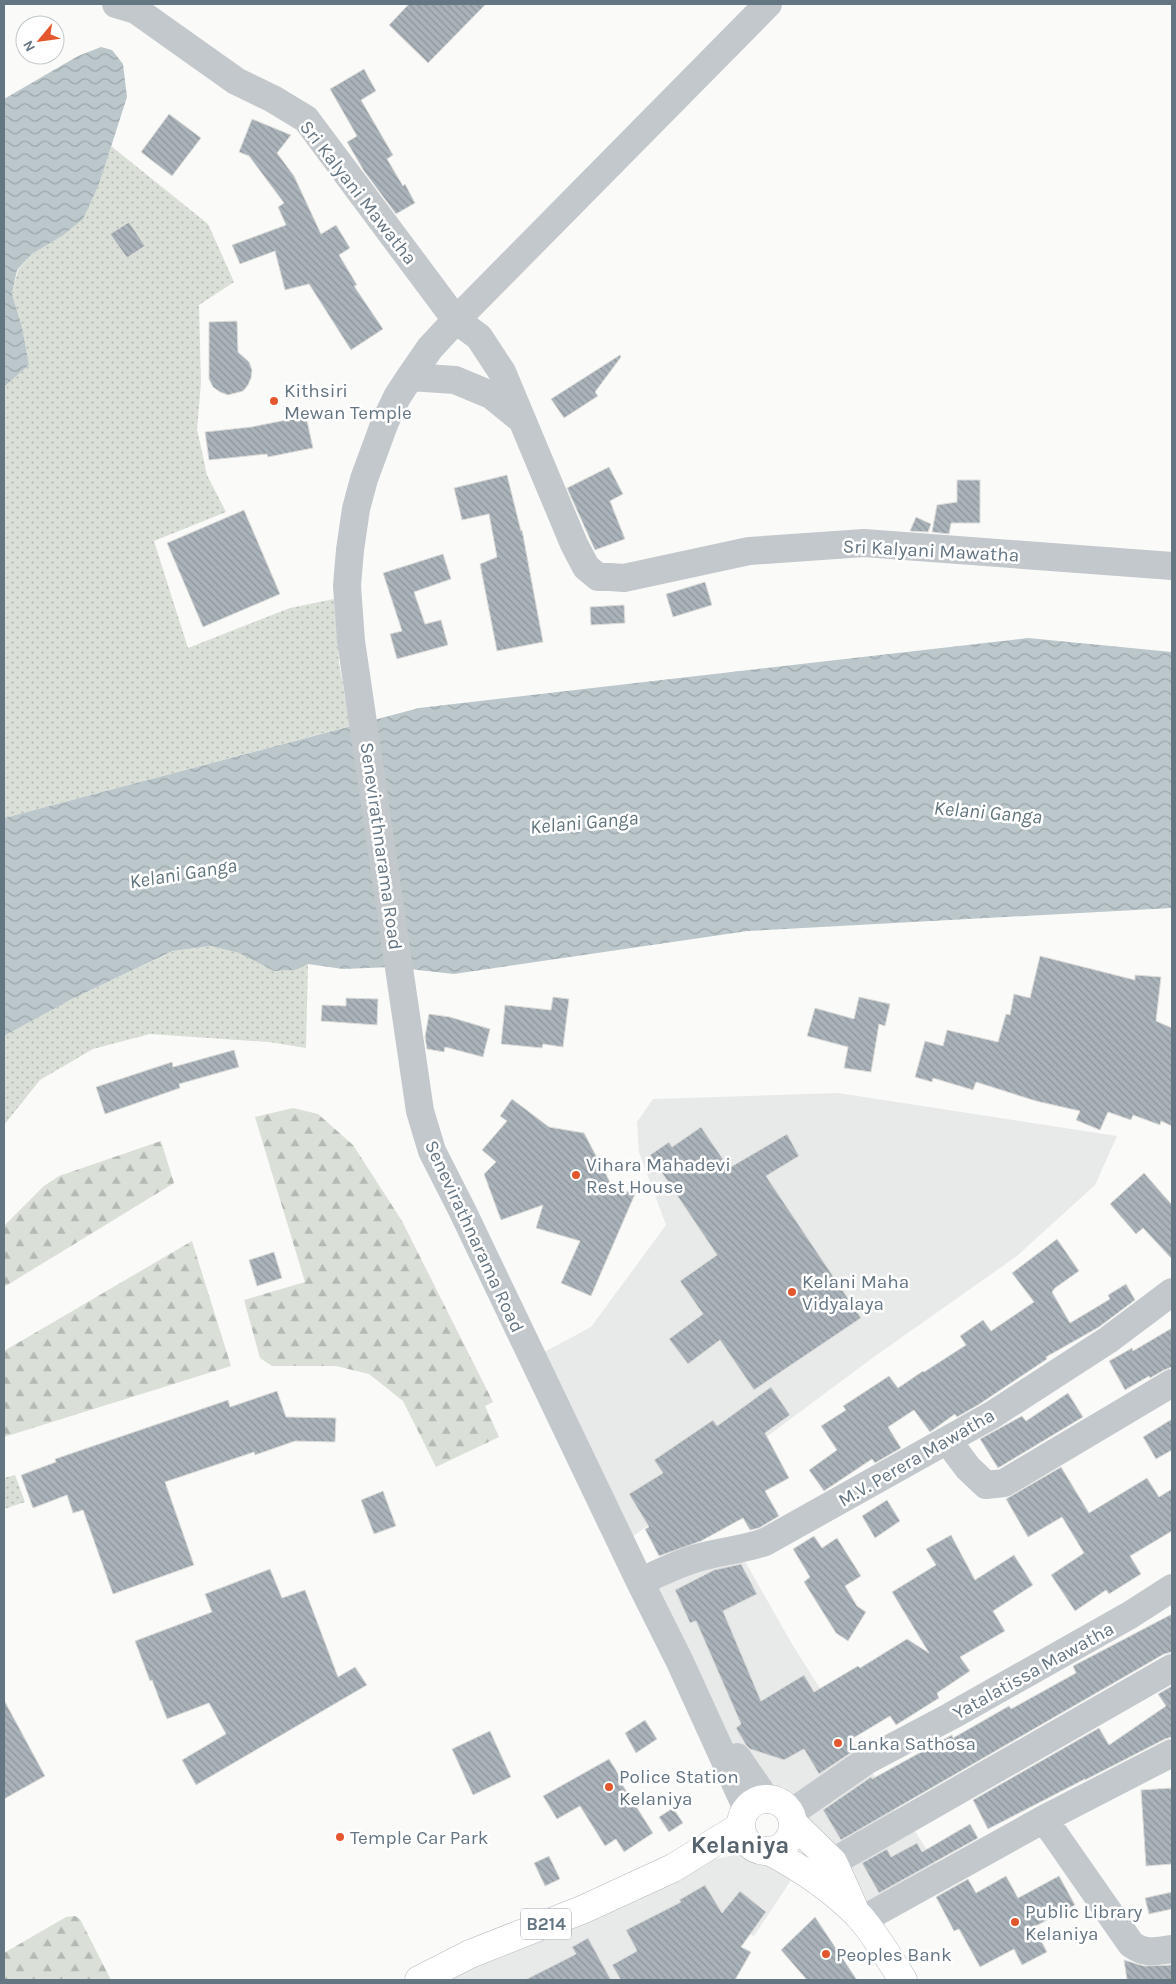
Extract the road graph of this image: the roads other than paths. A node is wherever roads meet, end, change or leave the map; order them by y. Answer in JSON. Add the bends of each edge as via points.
{"nodes":[{"id":1,"x":116,"y":4,"type":"edge"},
{"id":2,"x":768,"y":4,"type":"edge"},
{"id":3,"x":456,"y":320,"type":"junction"},
{"id":4,"x":410,"y":377,"type":"junction"},
{"id":5,"x":522,"y":420,"type":"junction"},
{"id":6,"x":1172,"y":566,"type":"edge"},
{"id":7,"x":1172,"y":1292,"type":"edge"},
{"id":8,"x":1172,"y":1383,"type":"edge"},
{"id":9,"x":947,"y":1440,"type":"junction"},
{"id":10,"x":640,"y":1582,"type":"junction"},
{"id":11,"x":1172,"y":1588,"type":"edge"},
{"id":12,"x":1172,"y":1668,"type":"edge"},
{"id":13,"x":1172,"y":1753,"type":"edge"},
{"id":14,"x":751,"y":1811,"type":"junction"},
{"id":15,"x":792,"y":1819,"type":"junction"},
{"id":16,"x":1044,"y":1819,"type":"junction"},
{"id":17,"x":763,"y":1851,"type":"junction"},
{"id":18,"x":833,"y":1862,"type":"junction"},
{"id":19,"x":673,"y":1868,"type":"junction"},
{"id":20,"x":859,"y":1917,"type":"junction"},
{"id":21,"x":1172,"y":1949,"type":"edge"},
{"id":22,"x":419,"y":1980,"type":"edge"},
{"id":23,"x":903,"y":1980,"type":"edge"}],
"edges":[{"from":1,"to":3,"type":"street","name":"Sri Kalyani Mawatha","via":[[136,10],[236,81],[306,119]]},
{"from":2,"to":3,"type":"street","name":"Senevirathnarama Road"},
{"from":3,"to":4,"type":"street","name":"Senevirathnarama Road","via":[[430,348]]},
{"from":3,"to":5,"type":"street","name":"Sri Kalyani Mawatha","via":[[479,337],[497,365]]},
{"from":4,"to":5,"type":"street","name":"Sri Kalyani Mawatha","via":[[455,380],[491,395]]},
{"from":4,"to":10,"type":"street","name":"Senevirathnarama Road","via":[[385,422],[364,479],[356,509],[347,586],[351,641],[420,1111],[432,1151]]},
{"from":5,"to":6,"type":"street","name":"Sri Kalyani Mawatha","via":[[574,544],[586,567],[598,577],[624,578],[749,551],[864,543]]},
{"from":7,"to":9,"type":"street","name":"M.V. Perera Mawatha","via":[[1108,1340],[992,1415]]},
{"from":8,"to":9,"type":"street","via":[[1004,1483],[986,1485]]},
{"from":9,"to":10,"type":"street","name":"M.V. Perera Mawatha","via":[[765,1542],[677,1564]]},
{"from":10,"to":14,"type":"street","name":"Senevirathnarama Road"},
{"from":11,"to":15,"type":"street","name":"Yatalatissa Mawatha","via":[[1121,1620],[866,1761]]},
{"from":12,"to":18,"type":"street"},
{"from":13,"to":16,"type":"street"},
{"from":14,"to":15,"type":"main road","via":[[777,1801],[786,1807]]},
{"from":14,"to":17,"type":"main road","via":[[744,1836],[749,1844]]},
{"from":14,"to":19,"type":"main road","number":"B214"},
{"from":15,"to":17,"type":"main road","via":[[793,1833],[787,1842],[779,1849]]},
{"from":15,"to":18,"type":"main road"},
{"from":16,"to":20,"type":"street"},
{"from":16,"to":21,"type":"street","via":[[1131,1944],[1147,1952]]},
{"from":17,"to":19,"type":"main road","number":"B214"},
{"from":17,"to":20,"type":"main road","via":[[818,1880]]},
{"from":18,"to":20,"type":"main road"},
{"from":19,"to":22,"type":"main road","number":"B214","via":[[584,1909],[470,1954]]},
{"from":20,"to":23,"type":"main road"}]}
